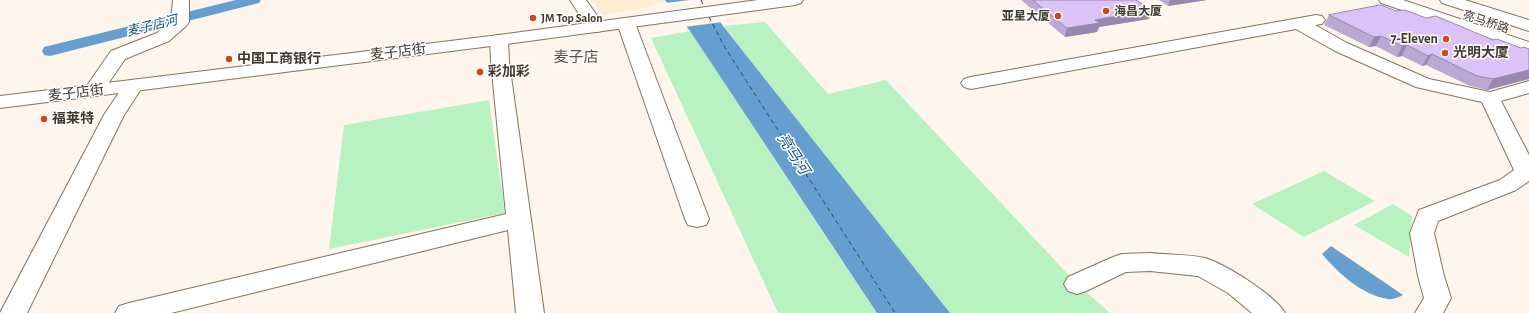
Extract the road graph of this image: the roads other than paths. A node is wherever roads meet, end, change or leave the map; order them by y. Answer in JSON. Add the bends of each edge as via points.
{"nodes":[{"id":1,"x":578,"y":0,"type":"edge"},
{"id":2,"x":795,"y":0,"type":"edge"},
{"id":3,"x":1388,"y":0,"type":"edge"},
{"id":4,"x":1419,"y":0,"type":"edge"},
{"id":5,"x":1448,"y":0,"type":"edge"},
{"id":6,"x":1489,"y":0,"type":"edge"},
{"id":7,"x":180,"y":12,"type":"edge"},
{"id":8,"x":1529,"y":13,"type":"edge"},
{"id":9,"x":626,"y":23,"type":"junction"},
{"id":10,"x":1529,"y":26,"type":"edge"},
{"id":11,"x":596,"y":27,"type":"junction"},
{"id":12,"x":1529,"y":36,"type":"edge"},
{"id":13,"x":499,"y":40,"type":"junction"},
{"id":14,"x":1529,"y":48,"type":"edge"},
{"id":15,"x":971,"y":83,"type":"dead end"},
{"id":16,"x":133,"y":86,"type":"junction"},
{"id":17,"x":1529,"y":87,"type":"edge"},
{"id":18,"x":94,"y":90,"type":"junction"},
{"id":19,"x":1490,"y":98,"type":"junction"},
{"id":20,"x":0,"y":102,"type":"edge"},
{"id":21,"x":519,"y":218,"type":"junction"},
{"id":22,"x":697,"y":219,"type":"dead end"},
{"id":23,"x":1077,"y":284,"type":"dead end"},
{"id":24,"x":12,"y":313,"type":"edge"},
{"id":25,"x":129,"y":313,"type":"edge"},
{"id":26,"x":530,"y":313,"type":"edge"},
{"id":27,"x":1271,"y":313,"type":"edge"},
{"id":28,"x":1429,"y":313,"type":"edge"}],
"edges":[{"from":1,"to":11,"type":"street"},
{"from":2,"to":9,"type":"street","name":"麦子店街"},
{"from":3,"to":14,"type":"street"},
{"from":4,"to":12,"type":"street","name":"亮马桥路"},
{"from":5,"to":10,"type":"street","name":"亮马桥路"},
{"from":6,"to":8,"type":"street"},
{"from":7,"to":18,"type":"street","via":[[163,37],[118,55]]},
{"from":9,"to":11,"type":"street","name":"麦子店街"},
{"from":9,"to":22,"type":"street"},
{"from":11,"to":13,"type":"street","name":"麦子店街"},
{"from":13,"to":16,"type":"street","name":"麦子店街"},
{"from":13,"to":21,"type":"street"},
{"from":15,"to":19,"type":"street","via":[[1307,22],[1341,47],[1423,83]]},
{"from":16,"to":18,"type":"street","name":"麦子店街"},
{"from":16,"to":24,"type":"street","via":[[114,115]]},
{"from":17,"to":19,"type":"street"},
{"from":18,"to":20,"type":"street","name":"麦子店街"},
{"from":19,"to":28,"type":"street","via":[[1526,171],[1508,186],[1428,216],[1422,233],[1438,298]]},
{"from":21,"to":25,"type":"street"},
{"from":21,"to":26,"type":"street"},
{"from":23,"to":27,"type":"street","via":[[1122,263],[1150,262],[1203,267],[1237,286]]}]}
